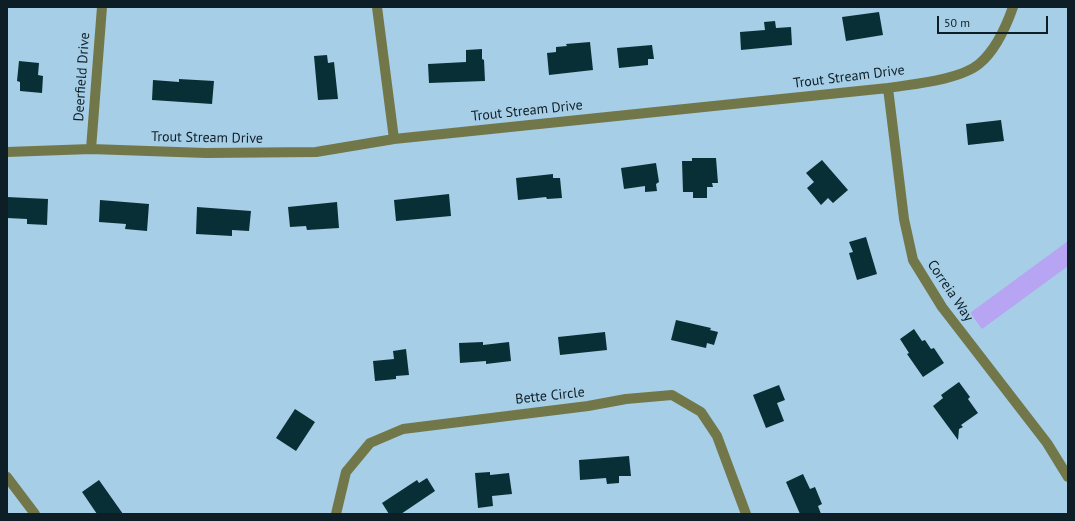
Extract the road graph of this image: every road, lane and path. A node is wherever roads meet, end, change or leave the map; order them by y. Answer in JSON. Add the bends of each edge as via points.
{"nodes":[{"id":1,"x":102,"y":7,"type":"edge"},
{"id":2,"x":377,"y":7,"type":"edge"},
{"id":3,"x":1014,"y":7,"type":"edge"},
{"id":4,"x":888,"y":88,"type":"junction"},
{"id":5,"x":394,"y":139,"type":"junction"},
{"id":6,"x":91,"y":149,"type":"junction"},
{"id":7,"x":7,"y":152,"type":"edge"},
{"id":8,"x":7,"y":477,"type":"edge"},
{"id":9,"x":1068,"y":477,"type":"edge"},
{"id":10,"x":35,"y":514,"type":"edge"},
{"id":11,"x":336,"y":514,"type":"edge"},
{"id":12,"x":746,"y":514,"type":"edge"}],
"edges":[{"from":1,"to":6,"type":"street","name":"Deerfield Drive"},
{"from":2,"to":5,"type":"street"},
{"from":3,"to":4,"type":"street","name":"Trout Stream Drive","via":[[997,43],[978,65],[949,78]]},
{"from":4,"to":5,"type":"street","name":"Trout Stream Drive"},
{"from":4,"to":9,"type":"street","name":"Correia Way","via":[[904,219],[913,260],[942,307],[1047,443]]},
{"from":5,"to":6,"type":"street","name":"Trout Stream Drive","via":[[316,152],[206,153]]},
{"from":6,"to":7,"type":"street","name":"Trout Stream Drive"},
{"from":8,"to":10,"type":"street"},
{"from":11,"to":12,"type":"street","name":"Bette Circle","via":[[346,472],[370,443],[403,429],[588,406],[626,398],[672,395],[701,412],[717,436]]}]}
